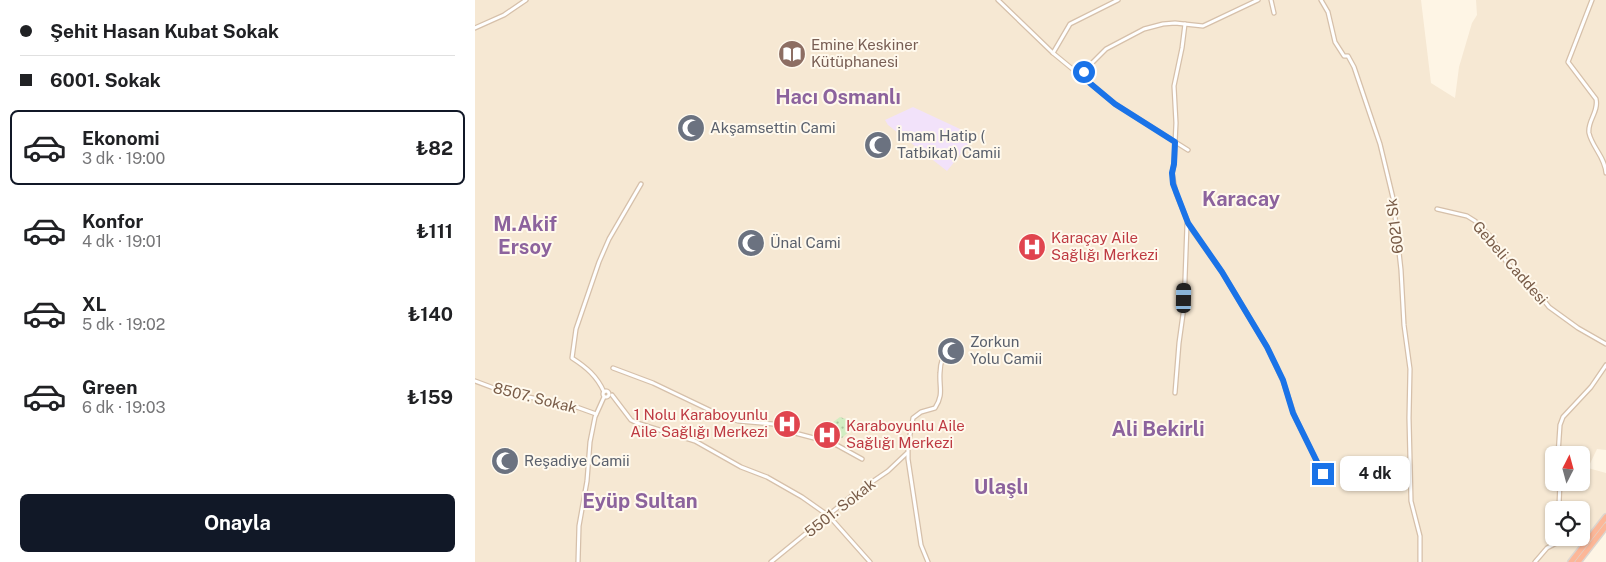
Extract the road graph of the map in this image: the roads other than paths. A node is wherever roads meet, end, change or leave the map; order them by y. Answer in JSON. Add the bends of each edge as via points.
{"nodes":[{"id":1,"x":526,"y":0,"type":"edge"},
{"id":2,"x":998,"y":0,"type":"edge"},
{"id":3,"x":1118,"y":0,"type":"edge"},
{"id":4,"x":1258,"y":0,"type":"edge"},
{"id":5,"x":1271,"y":0,"type":"edge"},
{"id":6,"x":1321,"y":0,"type":"edge"},
{"id":7,"x":1592,"y":0,"type":"edge"},
{"id":8,"x":1274,"y":12,"type":"dead end"},
{"id":9,"x":1185,"y":24,"type":"junction"},
{"id":10,"x":475,"y":28,"type":"edge"},
{"id":11,"x":1053,"y":53,"type":"junction"},
{"id":12,"x":1079,"y":74,"type":"junction"},
{"id":13,"x":1175,"y":142,"type":"junction"},
{"id":14,"x":1188,"y":150,"type":"dead end"},
{"id":15,"x":1606,"y":172,"type":"edge"},
{"id":16,"x":641,"y":184,"type":"dead end"},
{"id":17,"x":1437,"y":209,"type":"dead end"},
{"id":18,"x":1187,"y":220,"type":"junction"},
{"id":19,"x":951,"y":342,"type":"dead end"},
{"id":20,"x":1605,"y":343,"type":"edge"},
{"id":21,"x":1606,"y":365,"type":"edge"},
{"id":22,"x":613,"y":368,"type":"dead end"},
{"id":23,"x":475,"y":381,"type":"edge"},
{"id":24,"x":1175,"y":393,"type":"dead end"},
{"id":25,"x":612,"y":395,"type":"dead end"},
{"id":26,"x":596,"y":414,"type":"junction"},
{"id":27,"x":1559,"y":446,"type":"edge"},
{"id":28,"x":908,"y":453,"type":"junction"},
{"id":29,"x":862,"y":458,"type":"dead end"},
{"id":30,"x":1323,"y":474,"type":"dead end"},
{"id":31,"x":829,"y":516,"type":"junction"},
{"id":32,"x":1606,"y":517,"type":"edge"},
{"id":33,"x":1606,"y":526,"type":"edge"},
{"id":34,"x":1551,"y":546,"type":"edge"},
{"id":35,"x":578,"y":562,"type":"edge"},
{"id":36,"x":771,"y":562,"type":"edge"},
{"id":37,"x":870,"y":562,"type":"edge"},
{"id":38,"x":928,"y":562,"type":"edge"},
{"id":39,"x":1421,"y":562,"type":"edge"},
{"id":40,"x":1535,"y":562,"type":"edge"},
{"id":41,"x":1571,"y":562,"type":"edge"},
{"id":42,"x":1577,"y":562,"type":"edge"}],
"edges":[{"from":1,"to":10,"type":"street","via":[[504,15]]},
{"from":2,"to":11,"type":"street"},
{"from":3,"to":11,"type":"street","via":[[1070,24]]},
{"from":4,"to":9,"type":"street","via":[[1208,25]]},
{"from":5,"to":8,"type":"street"},
{"from":6,"to":39,"type":"street","name":"6021 Sk","via":[[1328,12],[1335,42],[1354,67],[1380,144],[1393,198],[1410,369],[1411,501],[1420,536]]},
{"from":7,"to":15,"type":"street","via":[[1568,62],[1597,99],[1589,135],[1603,158]]},
{"from":9,"to":12,"type":"street","via":[[1163,24],[1136,33],[1107,48]]},
{"from":9,"to":13,"type":"street","via":[[1174,81]]},
{"from":11,"to":12,"type":"street"},
{"from":12,"to":13,"type":"street","via":[[1115,104]]},
{"from":13,"to":14,"type":"street"},
{"from":13,"to":18,"type":"street","via":[[1173,184]]},
{"from":16,"to":26,"type":"street","via":[[607,242],[577,329],[572,358],[586,366],[604,392]]},
{"from":17,"to":20,"type":"street","name":"Gebeli Caddesi","via":[[1475,221],[1492,238],[1507,263],[1549,307]]},
{"from":18,"to":24,"type":"street","via":[[1184,308]]},
{"from":18,"to":30,"type":"street","via":[[1267,347],[1283,380],[1293,413]]},
{"from":19,"to":28,"type":"street","via":[[940,366],[940,397],[935,408],[913,418]]},
{"from":21,"to":27,"type":"street","via":[[1563,417]]},
{"from":22,"to":29,"type":"street","via":[[722,416],[773,424],[833,443]]},
{"from":23,"to":26,"type":"street","name":"8507. Sokak","via":[[507,393],[571,405]]},
{"from":25,"to":31,"type":"street","via":[[631,420],[695,441],[741,467],[767,477]]},
{"from":26,"to":35,"type":"street","via":[[579,526]]},
{"from":28,"to":31,"type":"street","name":"5501. Sokak"},
{"from":28,"to":38,"type":"street","via":[[921,545]]},
{"from":31,"to":36,"type":"street","name":"5501. Sokak"},
{"from":31,"to":37,"type":"street"},
{"from":32,"to":41,"type":"highway"},
{"from":33,"to":42,"type":"highway"},
{"from":34,"to":40,"type":"street"}]}
